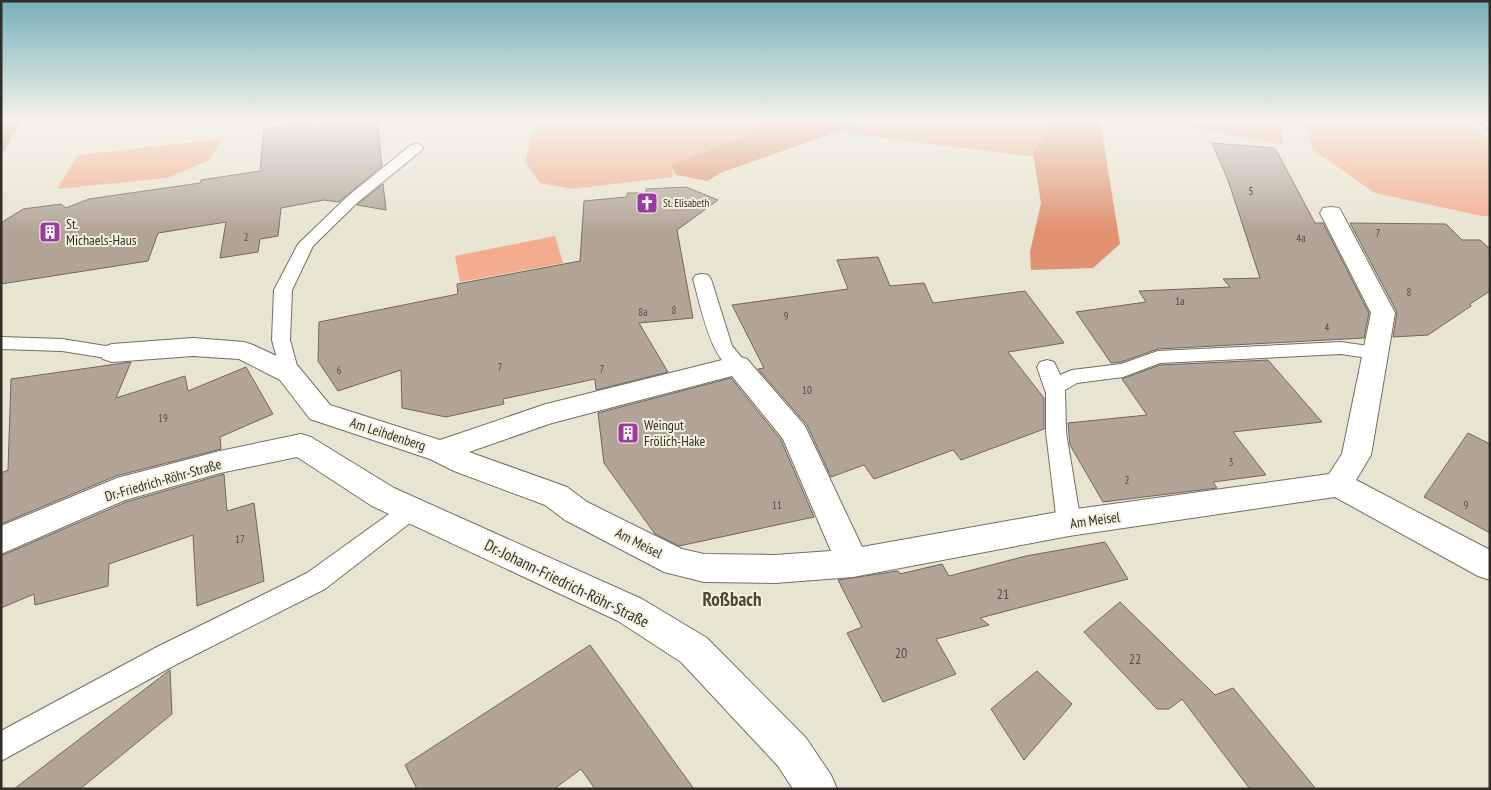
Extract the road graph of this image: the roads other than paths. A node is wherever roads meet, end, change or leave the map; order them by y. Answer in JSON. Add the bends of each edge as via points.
{"nodes":[{"id":1,"x":405,"y":157,"type":"edge"},
{"id":2,"x":1332,"y":213,"type":"dead end"},
{"id":3,"x":702,"y":280,"type":"dead end"},
{"id":4,"x":1,"y":343,"type":"edge"},
{"id":5,"x":112,"y":353,"type":"joint"},
{"id":6,"x":1375,"y":353,"type":"junction"},
{"id":7,"x":738,"y":366,"type":"junction"},
{"id":8,"x":289,"y":373,"type":"junction"},
{"id":9,"x":320,"y":412,"type":"junction"},
{"id":10,"x":301,"y":445,"type":"junction"},
{"id":11,"x":440,"y":451,"type":"junction"},
{"id":12,"x":1338,"y":485,"type":"junction"},
{"id":13,"x":411,"y":510,"type":"junction"},
{"id":14,"x":1070,"y":523,"type":"junction"},
{"id":15,"x":1,"y":541,"type":"edge"},
{"id":16,"x":853,"y":563,"type":"junction"},
{"id":17,"x":1490,"y":566,"type":"edge"},
{"id":18,"x":1,"y":747,"type":"edge"},
{"id":19,"x":817,"y":789,"type":"edge"}],
"edges":[{"from":1,"to":8,"type":"lane","via":[[306,244],[283,290],[281,340]]},
{"from":2,"to":6,"type":"street","via":[[1383,313]]},
{"from":3,"to":7,"type":"lane","via":[[723,348]]},
{"from":4,"to":5,"type":"lane","via":[[62,345]]},
{"from":5,"to":8,"type":"street","via":[[193,347],[244,351]]},
{"from":6,"to":12,"type":"street","via":[[1356,455]]},
{"from":6,"to":14,"type":"lane","via":[[1341,348],[1158,356],[1123,370],[1051,377],[1056,393],[1056,432]]},
{"from":7,"to":11,"type":"street","name":"Am Leihdenberg","via":[[546,414]]},
{"from":7,"to":16,"type":"street","via":[[796,434]]},
{"from":8,"to":9,"type":"street"},
{"from":9,"to":10,"type":"street"},
{"from":9,"to":11,"type":"street","name":"Am Leihdenberg"},
{"from":10,"to":13,"type":"street","name":"Dr.-Johann-Friedrich-Röhr-Straße"},
{"from":10,"to":15,"type":"street","name":"Dr.-Friedrich-Röhr-Straße","via":[[220,462],[117,490]]},
{"from":11,"to":16,"type":"street","name":"Am Meisel","via":[[556,496],[576,511],[676,562],[704,568],[775,569]]},
{"from":12,"to":14,"type":"street","name":"Am Meisel"},
{"from":12,"to":17,"type":"street"},
{"from":13,"to":18,"type":"lane","via":[[316,581],[166,656]]},
{"from":13,"to":19,"type":"street","name":"Dr.-Johann-Friedrich-Röhr-Straße","via":[[630,610],[694,650],[792,752]]},
{"from":14,"to":16,"type":"street","name":"Am Meisel"}]}
